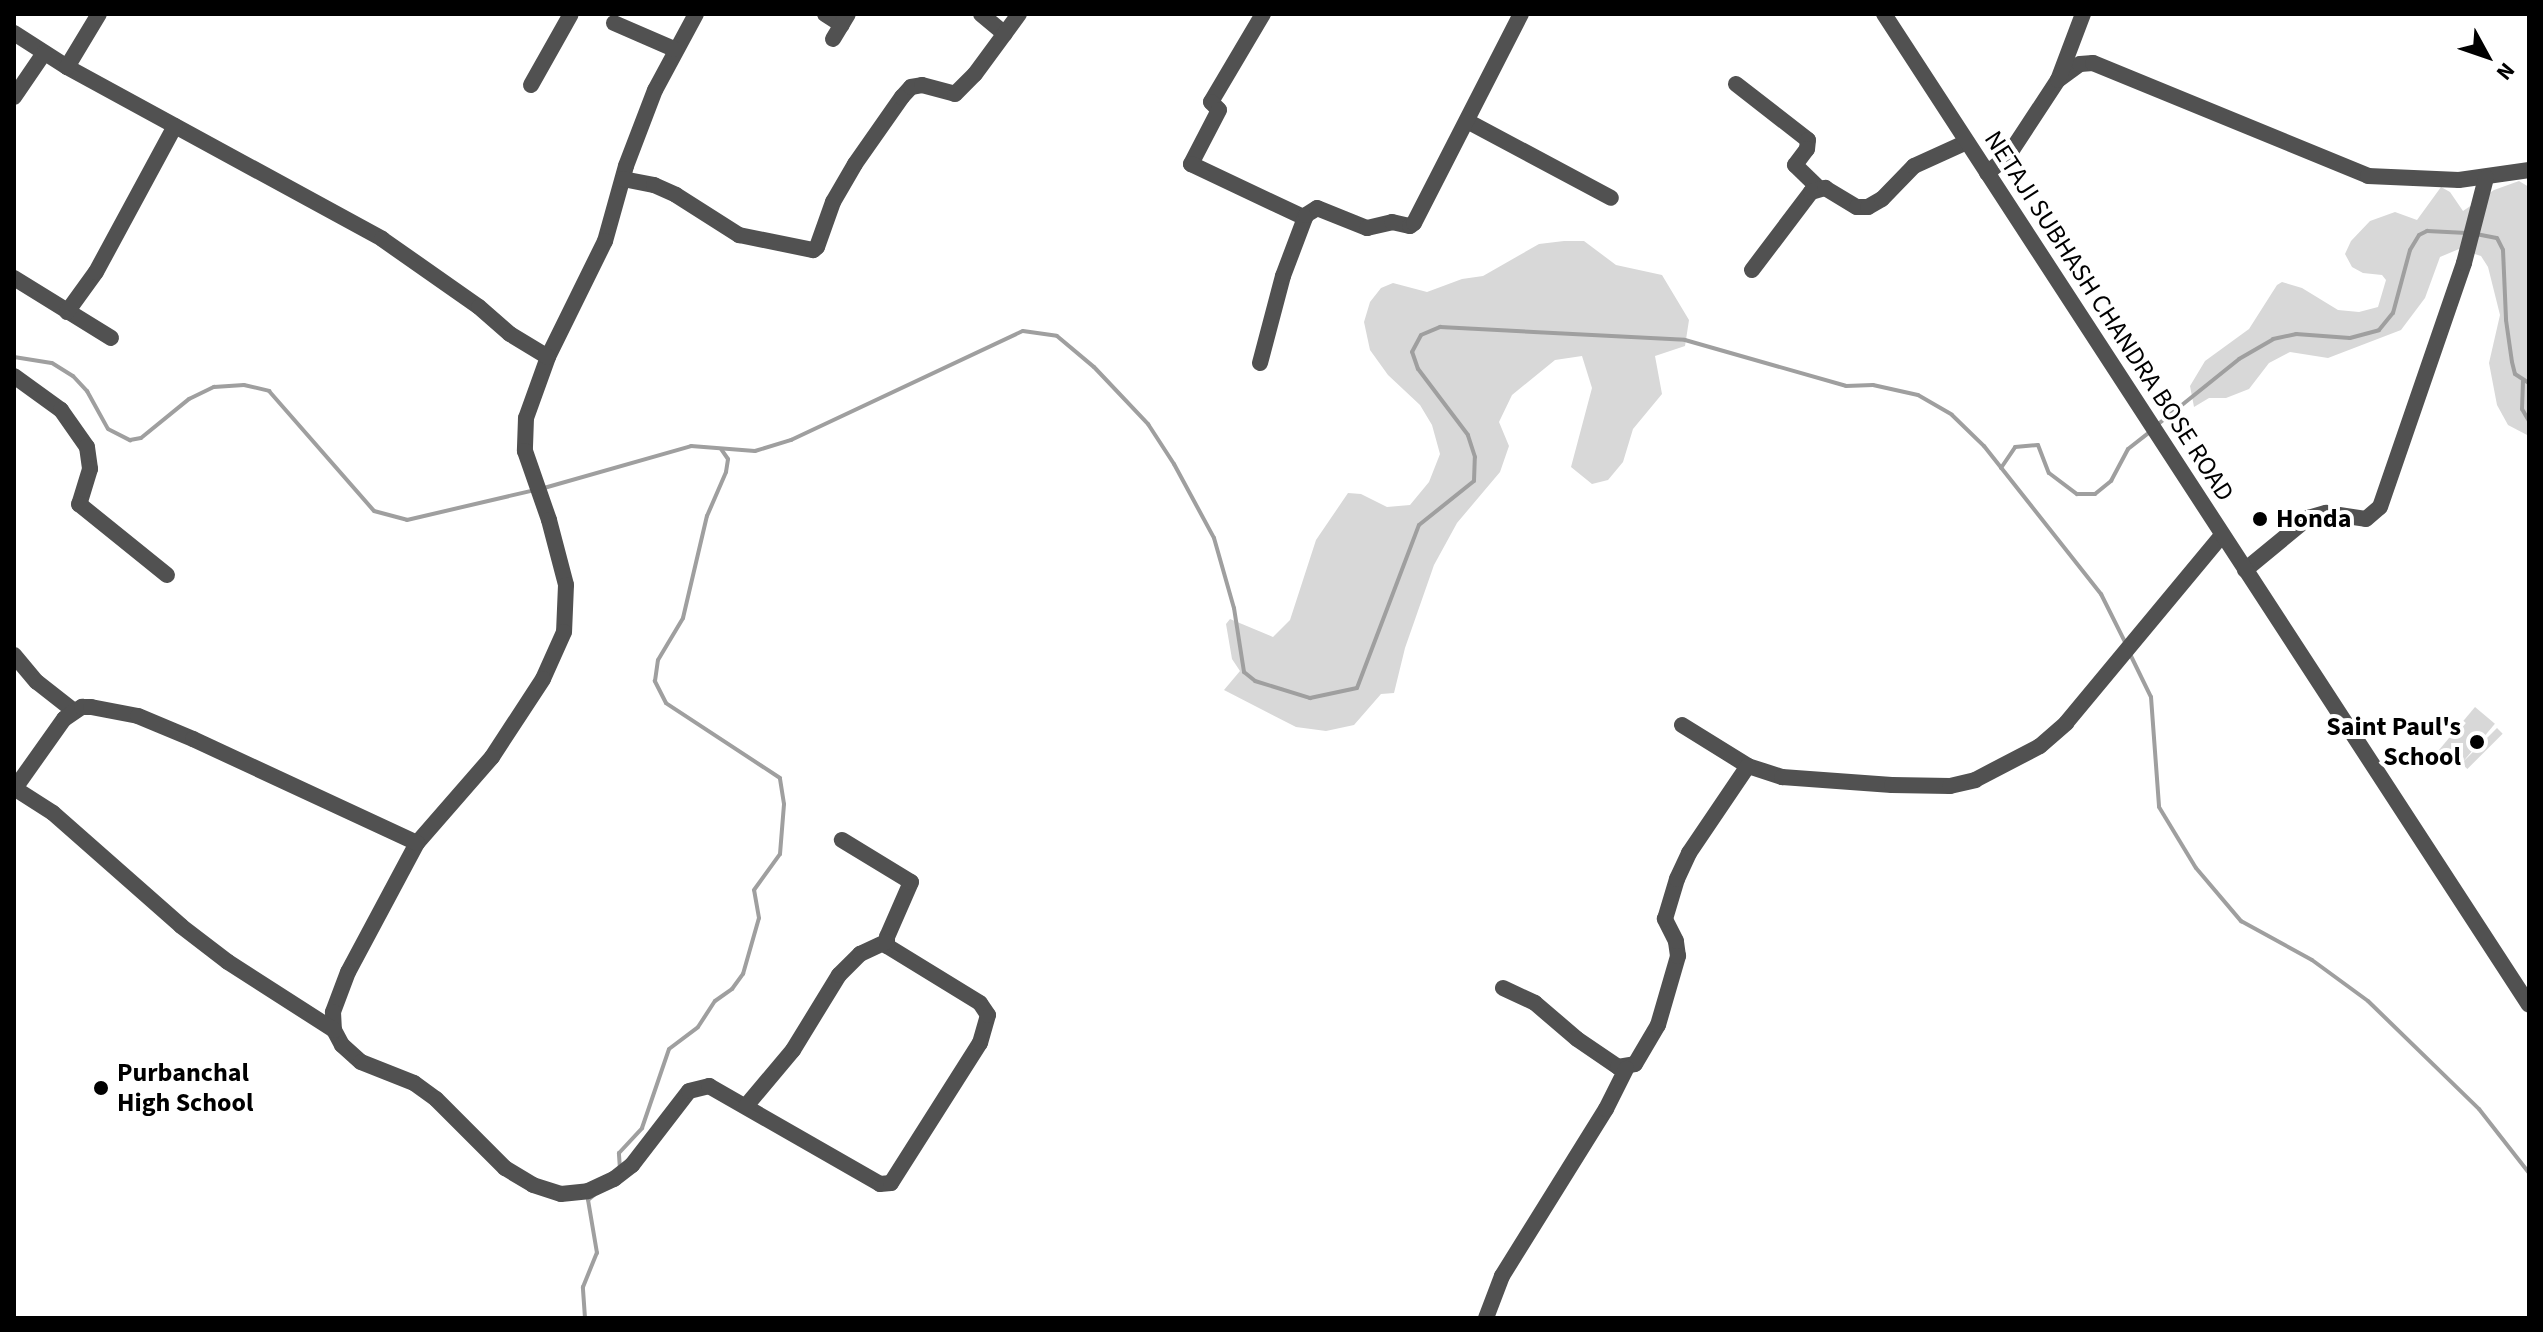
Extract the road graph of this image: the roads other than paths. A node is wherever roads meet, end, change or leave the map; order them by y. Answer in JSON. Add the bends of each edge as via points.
{"nodes":[{"id":1,"x":99,"y":14,"type":"edge"},
{"id":2,"x":571,"y":14,"type":"edge"},
{"id":3,"x":696,"y":14,"type":"edge"},
{"id":4,"x":825,"y":14,"type":"edge"},
{"id":5,"x":981,"y":14,"type":"edge"},
{"id":6,"x":1019,"y":14,"type":"edge"},
{"id":7,"x":1263,"y":14,"type":"edge"},
{"id":8,"x":1521,"y":14,"type":"edge"},
{"id":9,"x":1884,"y":14,"type":"edge"},
{"id":10,"x":2083,"y":14,"type":"edge"},
{"id":11,"x":614,"y":23,"type":"dead end"},
{"id":12,"x":841,"y":26,"type":"edge"},
{"id":13,"x":14,"y":33,"type":"edge"},
{"id":14,"x":1005,"y":34,"type":"junction"},
{"id":15,"x":674,"y":49,"type":"junction"},
{"id":16,"x":2068,"y":52,"type":"junction"},
{"id":17,"x":44,"y":53,"type":"junction"},
{"id":18,"x":2093,"y":63,"type":"junction"},
{"id":19,"x":67,"y":67,"type":"junction"},
{"id":20,"x":2058,"y":80,"type":"junction"},
{"id":21,"x":1736,"y":84,"type":"dead end"},
{"id":22,"x":531,"y":85,"type":"dead end"},
{"id":23,"x":14,"y":97,"type":"edge"},
{"id":24,"x":1467,"y":121,"type":"junction"},
{"id":25,"x":175,"y":126,"type":"junction"},
{"id":26,"x":1967,"y":142,"type":"junction"},
{"id":27,"x":2529,"y":170,"type":"edge"},
{"id":28,"x":1987,"y":173,"type":"junction"},
{"id":29,"x":2486,"y":178,"type":"junction"},
{"id":30,"x":623,"y":179,"type":"junction"},
{"id":31,"x":1819,"y":188,"type":"junction"},
{"id":32,"x":1611,"y":198,"type":"dead end"},
{"id":33,"x":1305,"y":218,"type":"junction"},
{"id":34,"x":1752,"y":270,"type":"dead end"},
{"id":35,"x":14,"y":278,"type":"edge"},
{"id":36,"x":67,"y":312,"type":"junction"},
{"id":37,"x":111,"y":338,"type":"dead end"},
{"id":38,"x":548,"y":357,"type":"junction"},
{"id":39,"x":1260,"y":363,"type":"dead end"},
{"id":40,"x":14,"y":376,"type":"edge"},
{"id":41,"x":2222,"y":535,"type":"junction"},
{"id":42,"x":2245,"y":570,"type":"junction"},
{"id":43,"x":167,"y":575,"type":"dead end"},
{"id":44,"x":14,"y":655,"type":"edge"},
{"id":45,"x":74,"y":711,"type":"junction"},
{"id":46,"x":1682,"y":725,"type":"dead end"},
{"id":47,"x":1748,"y":766,"type":"junction"},
{"id":48,"x":14,"y":788,"type":"edge"},
{"id":49,"x":842,"y":840,"type":"dead end"},
{"id":50,"x":417,"y":843,"type":"junction"},
{"id":51,"x":886,"y":942,"type":"junction"},
{"id":52,"x":1503,"y":988,"type":"dead end"},
{"id":53,"x":2529,"y":1005,"type":"edge"},
{"id":54,"x":334,"y":1030,"type":"junction"},
{"id":55,"x":1626,"y":1069,"type":"junction"},
{"id":56,"x":746,"y":1106,"type":"junction"},
{"id":57,"x":1486,"y":1318,"type":"edge"}],
"edges":[{"from":1,"to":19,"type":"street"},
{"from":2,"to":22,"type":"street"},
{"from":3,"to":15,"type":"street"},
{"from":4,"to":12,"type":"street"},
{"from":5,"to":14,"type":"street"},
{"from":6,"to":14,"type":"street"},
{"from":7,"to":33,"type":"street","via":[[1211,102],[1219,110],[1191,164]]},
{"from":8,"to":24,"type":"street"},
{"from":9,"to":26,"type":"street","name":"NETAJI SUBHASH CHANDRA BOSE ROAD"},
{"from":10,"to":16,"type":"street"},
{"from":11,"to":15,"type":"street"},
{"from":13,"to":17,"type":"street"},
{"from":14,"to":30,"type":"street","via":[[955,94],[922,85],[902,97],[855,164],[813,250],[739,235],[676,195]]},
{"from":15,"to":30,"type":"street"},
{"from":16,"to":18,"type":"street"},
{"from":16,"to":20,"type":"street"},
{"from":17,"to":19,"type":"street"},
{"from":17,"to":23,"type":"street"},
{"from":18,"to":20,"type":"street","via":[[2080,64]]},
{"from":18,"to":29,"type":"street","via":[[2368,176]]},
{"from":19,"to":25,"type":"street"},
{"from":20,"to":28,"type":"street","via":[[2008,156]]},
{"from":21,"to":31,"type":"street","via":[[1808,140],[1795,165]]},
{"from":24,"to":32,"type":"street"},
{"from":24,"to":33,"type":"street","via":[[1410,226],[1392,222],[1367,228],[1317,208]]},
{"from":25,"to":36,"type":"street","via":[[96,272]]},
{"from":25,"to":38,"type":"street","via":[[393,246]]},
{"from":26,"to":28,"type":"street","name":"NETAJI SUBHASH CHANDRA BOSE ROAD"},
{"from":26,"to":31,"type":"street","via":[[1914,166],[1868,207]]},
{"from":27,"to":29,"type":"street"},
{"from":28,"to":41,"type":"street","name":"NETAJI SUBHASH CHANDRA BOSE ROAD"},
{"from":29,"to":42,"type":"street","via":[[2476,226],[2380,507],[2361,519],[2326,513],[2308,518]]},
{"from":30,"to":38,"type":"street","via":[[605,241]]},
{"from":31,"to":34,"type":"street","via":[[1801,202]]},
{"from":33,"to":39,"type":"street"},
{"from":35,"to":36,"type":"street"},
{"from":36,"to":37,"type":"street"},
{"from":38,"to":50,"type":"street","via":[[526,418],[525,451],[566,585],[564,632],[543,679],[492,757]]},
{"from":40,"to":43,"type":"street","via":[[61,410],[87,447],[90,469],[79,504]]},
{"from":41,"to":42,"type":"street","name":"NETAJI SUBHASH CHANDRA BOSE ROAD"},
{"from":41,"to":47,"type":"street","via":[[2066,723],[2040,746],[1975,780],[1950,786],[1809,781]]},
{"from":42,"to":53,"type":"street","name":"NETAJI SUBHASH CHANDRA BOSE ROAD"},
{"from":44,"to":45,"type":"street","via":[[37,682]]},
{"from":45,"to":48,"type":"street"},
{"from":45,"to":50,"type":"street","via":[[91,707],[138,716]]},
{"from":46,"to":47,"type":"street"},
{"from":47,"to":55,"type":"street","via":[[1677,879],[1665,914],[1678,947],[1666,1005],[1644,1051]]},
{"from":48,"to":54,"type":"street","via":[[53,813],[228,962]]},
{"from":49,"to":51,"type":"street","via":[[911,882]]},
{"from":50,"to":54,"type":"street","via":[[348,972],[333,1012]]},
{"from":51,"to":56,"type":"street","via":[[860,954],[839,975],[793,1050]]},
{"from":51,"to":56,"type":"street","via":[[894,952],[980,1003],[988,1015],[980,1043],[891,1183],[880,1184]]},
{"from":52,"to":55,"type":"street","via":[[1535,1003],[1577,1039]]},
{"from":54,"to":56,"type":"street","via":[[361,1062],[428,1093],[505,1168],[533,1185],[570,1195],[614,1179],[632,1165],[689,1091],[709,1086]]},
{"from":55,"to":57,"type":"street","via":[[1502,1276]]}]}
